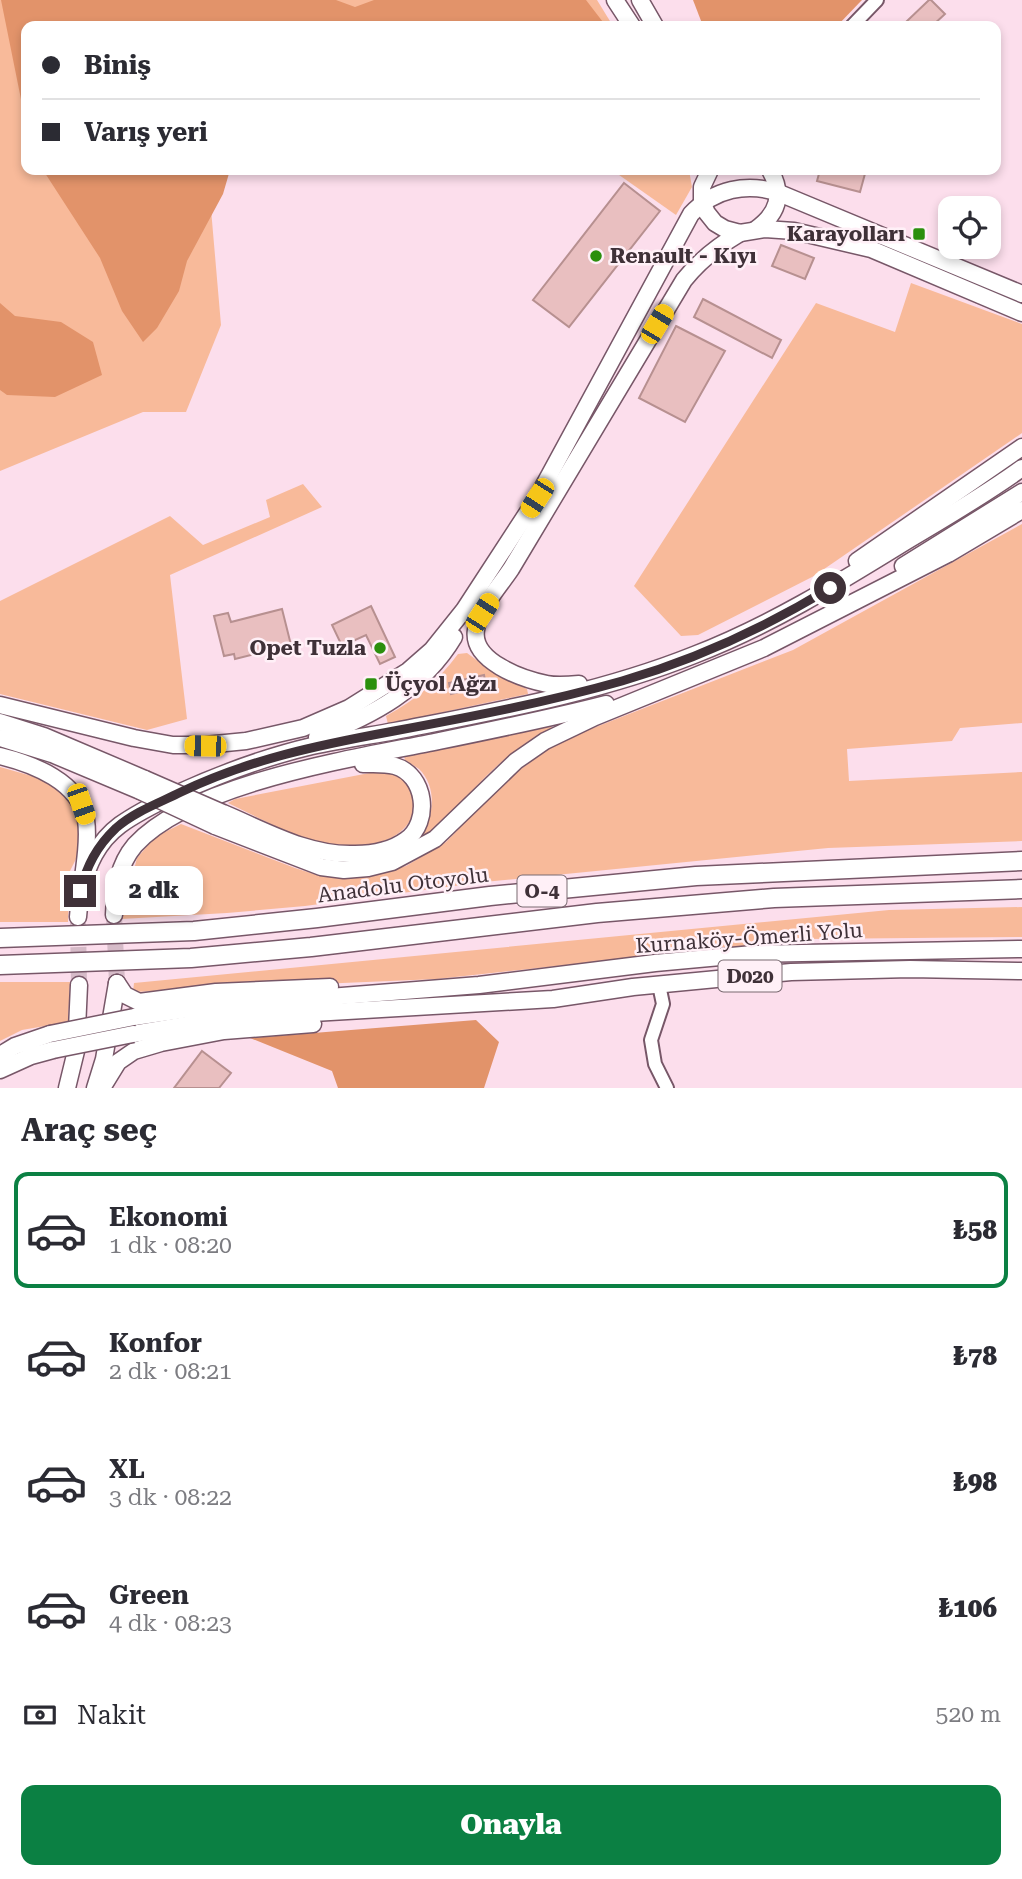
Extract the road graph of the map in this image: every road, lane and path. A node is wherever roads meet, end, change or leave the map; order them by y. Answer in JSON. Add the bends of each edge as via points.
{"nodes":[{"id":1,"x":615,"y":0,"type":"edge"},
{"id":2,"x":640,"y":0,"type":"edge"},
{"id":3,"x":877,"y":0,"type":"edge"},
{"id":4,"x":629,"y":21,"type":"edge"},
{"id":5,"x":652,"y":21,"type":"edge"},
{"id":6,"x":857,"y":21,"type":"edge"},
{"id":7,"x":700,"y":175,"type":"edge"},
{"id":8,"x":708,"y":175,"type":"edge"},
{"id":9,"x":772,"y":175,"type":"edge"},
{"id":10,"x":779,"y":193,"type":"junction"},
{"id":11,"x":702,"y":195,"type":"junction"},
{"id":12,"x":747,"y":232,"type":"junction"},
{"id":13,"x":1022,"y":295,"type":"edge"},
{"id":14,"x":1022,"y":313,"type":"edge"},
{"id":15,"x":1022,"y":447,"type":"edge"},
{"id":16,"x":1022,"y":468,"type":"edge"},
{"id":17,"x":1022,"y":492,"type":"edge"},
{"id":18,"x":1022,"y":510,"type":"edge"},
{"id":19,"x":496,"y":561,"type":"junction"},
{"id":20,"x":797,"y":632,"type":"junction"},
{"id":21,"x":737,"y":637,"type":"junction"},
{"id":22,"x":731,"y":662,"type":"junction"},
{"id":23,"x":650,"y":671,"type":"junction"},
{"id":24,"x":0,"y":705,"type":"edge"},
{"id":25,"x":0,"y":722,"type":"edge"},
{"id":26,"x":0,"y":738,"type":"edge"},
{"id":27,"x":0,"y":756,"type":"edge"},
{"id":28,"x":232,"y":769,"type":"junction"},
{"id":29,"x":274,"y":777,"type":"junction"},
{"id":30,"x":142,"y":785,"type":"junction"},
{"id":31,"x":219,"y":819,"type":"junction"},
{"id":32,"x":1022,"y":861,"type":"edge"},
{"id":33,"x":1022,"y":889,"type":"edge"},
{"id":34,"x":80,"y":891,"type":"junction"},
{"id":35,"x":114,"y":915,"type":"tunnel mouth"},
{"id":36,"x":78,"y":917,"type":"tunnel mouth"},
{"id":37,"x":0,"y":938,"type":"edge"},
{"id":38,"x":1022,"y":949,"type":"edge"},
{"id":39,"x":0,"y":965,"type":"edge"},
{"id":40,"x":1022,"y":971,"type":"edge"},
{"id":41,"x":79,"y":985,"type":"tunnel mouth"},
{"id":42,"x":479,"y":985,"type":"junction"},
{"id":43,"x":659,"y":985,"type":"junction"},
{"id":44,"x":479,"y":1005,"type":"junction"},
{"id":45,"x":52,"y":1042,"type":"junction"},
{"id":46,"x":0,"y":1055,"type":"edge"},
{"id":47,"x":0,"y":1070,"type":"edge"},
{"id":48,"x":67,"y":1088,"type":"edge"},
{"id":49,"x":95,"y":1088,"type":"edge"},
{"id":50,"x":102,"y":1088,"type":"edge"},
{"id":51,"x":667,"y":1088,"type":"edge"}],
"edges":[{"from":1,"to":4,"type":"main road"},
{"from":2,"to":5,"type":"main road"},
{"from":3,"to":6,"type":"street"},
{"from":7,"to":11,"type":"main road"},
{"from":8,"to":11,"type":"main road"},
{"from":9,"to":10,"type":"main road"},
{"from":10,"to":11,"type":"main road","via":[[750,187]]},
{"from":10,"to":12,"type":"main road","via":[[768,220]]},
{"from":10,"to":13,"type":"main road"},
{"from":11,"to":12,"type":"main road","via":[[715,223]]},
{"from":11,"to":19,"type":"main road","via":[[544,486]]},
{"from":12,"to":14,"type":"main road","via":[[794,231],[871,249]]},
{"from":12,"to":23,"type":"main road","via":[[709,254],[684,280],[476,627],[479,649],[490,660],[546,684],[578,684]]},
{"from":15,"to":21,"type":"main road","via":[[806,596]]},
{"from":16,"to":21,"type":"main road","via":[[814,598]]},
{"from":17,"to":20,"type":"main road"},
{"from":18,"to":20,"type":"main road"},
{"from":19,"to":24,"type":"main road","via":[[464,610],[408,671],[349,708],[280,735],[173,745]]},
{"from":19,"to":28,"type":"main road","via":[[453,640],[421,680],[348,725]]},
{"from":20,"to":22,"type":"main road"},
{"from":21,"to":23,"type":"main road"},
{"from":22,"to":29,"type":"main road","via":[[593,707]]},
{"from":22,"to":31,"type":"main road","via":[[545,741],[516,761],[435,839],[391,862],[344,870],[321,867]]},
{"from":23,"to":28,"type":"main road","via":[[542,700],[312,746]]},
{"from":25,"to":30,"type":"main road","via":[[44,736]]},
{"from":26,"to":30,"type":"main road"},
{"from":27,"to":34,"type":"main road","via":[[53,776],[81,804],[86,820]]},
{"from":28,"to":34,"type":"main road","via":[[118,826],[95,851]]},
{"from":29,"to":31,"type":"main road","via":[[363,764],[397,766],[417,783],[422,811],[408,839],[394,847],[353,855],[302,847]]},
{"from":29,"to":35,"type":"main road","via":[[193,807],[136,844],[119,872]]},
{"from":30,"to":31,"type":"main road","bridge":true},
{"from":32,"to":37,"type":"highway","name":"Anadolu Otoyolu","number":"O-4","via":[[696,876],[194,931]]},
{"from":33,"to":39,"type":"highway","number":"O-4","via":[[705,903],[191,958]]},
{"from":34,"to":36,"type":"main road"},
{"from":38,"to":42,"type":"main road","name":"Kurnaköy-Ömerli Yolu","number":"D020","via":[[754,954]]},
{"from":40,"to":43,"type":"main road","name":"Kurnaköy-Ömerli Yolu","number":"D020","via":[[791,972]]},
{"from":41,"to":48,"type":"main road","via":[[76,1051]]},
{"from":42,"to":45,"type":"main road","number":"D020","bridge":true,"via":[[203,1007],[134,1017]]},
{"from":42,"to":49,"type":"main road","via":[[297,987],[139,1002],[125,995],[117,983]]},
{"from":43,"to":44,"type":"main road","name":"Kurnaköy-Ömerli Yolu","number":"D020"},
{"from":43,"to":51,"type":"street","via":[[663,1004],[651,1040],[655,1064]]},
{"from":44,"to":45,"type":"main road","number":"D020","bridge":true,"via":[[228,1018]]},
{"from":44,"to":50,"type":"main road","via":[[223,1031],[161,1043],[134,1051],[118,1062]]},
{"from":45,"to":46,"type":"main road","number":"D020","via":[[15,1046]]},
{"from":45,"to":47,"type":"main road","number":"D020"}]}
